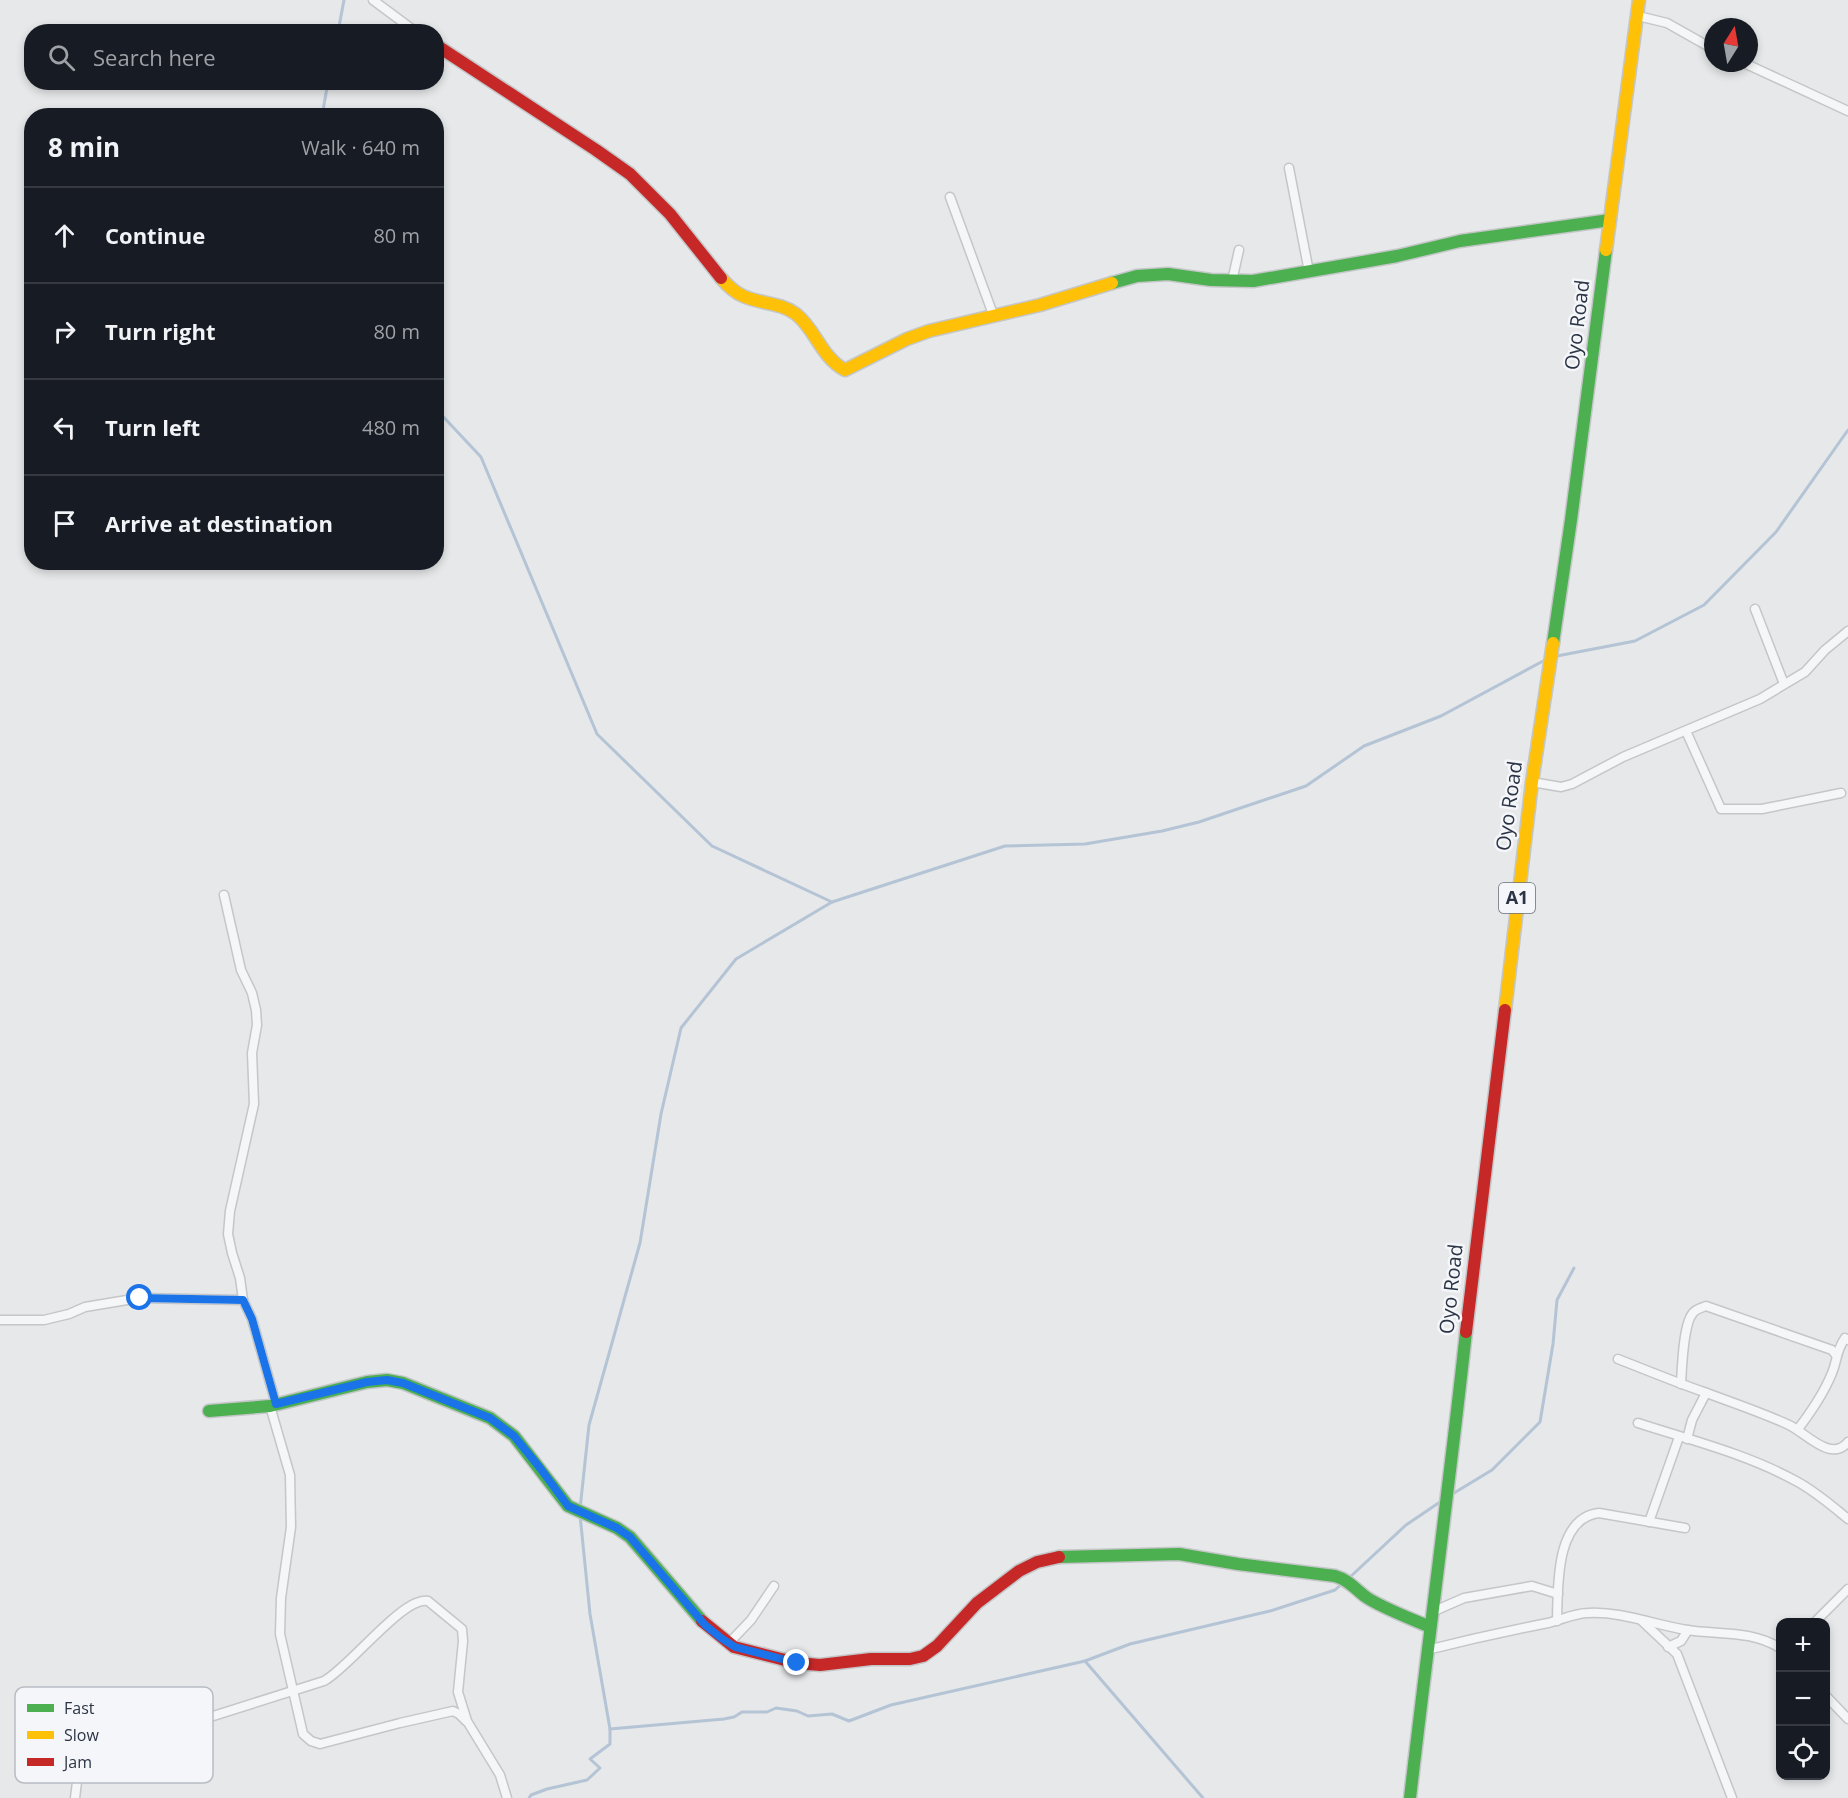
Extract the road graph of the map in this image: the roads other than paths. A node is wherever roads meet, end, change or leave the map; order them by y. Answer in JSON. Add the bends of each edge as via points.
{"nodes":[{"id":1,"x":373,"y":0,"type":"edge"},
{"id":2,"x":1640,"y":0,"type":"edge"},
{"id":3,"x":1638,"y":16,"type":"junction"},
{"id":4,"x":405,"y":24,"type":"edge"},
{"id":5,"x":1704,"y":44,"type":"edge"},
{"id":6,"x":444,"y":50,"type":"edge"},
{"id":7,"x":1758,"y":69,"type":"edge"},
{"id":8,"x":1848,"y":111,"type":"edge"},
{"id":9,"x":1289,"y":168,"type":"dead end"},
{"id":10,"x":950,"y":197,"type":"dead end"},
{"id":11,"x":1610,"y":220,"type":"junction"},
{"id":12,"x":1239,"y":250,"type":"dead end"},
{"id":13,"x":1309,"y":272,"type":"junction"},
{"id":14,"x":1232,"y":281,"type":"junction"},
{"id":15,"x":994,"y":317,"type":"junction"},
{"id":16,"x":1755,"y":609,"type":"dead end"},
{"id":17,"x":1848,"y":631,"type":"edge"},
{"id":18,"x":1784,"y":684,"type":"junction"},
{"id":19,"x":1686,"y":730,"type":"junction"},
{"id":20,"x":1532,"y":783,"type":"junction"},
{"id":21,"x":1841,"y":793,"type":"dead end"},
{"id":22,"x":224,"y":895,"type":"dead end"},
{"id":23,"x":243,"y":1300,"type":"junction"},
{"id":24,"x":0,"y":1320,"type":"edge"},
{"id":25,"x":1848,"y":1340,"type":"edge"},
{"id":26,"x":1836,"y":1355,"type":"junction"},
{"id":27,"x":1618,"y":1359,"type":"dead end"},
{"id":28,"x":1681,"y":1384,"type":"junction"},
{"id":29,"x":1706,"y":1393,"type":"junction"},
{"id":30,"x":273,"y":1405,"type":"junction"},
{"id":31,"x":209,"y":1411,"type":"dead end"},
{"id":32,"x":1638,"y":1424,"type":"dead end"},
{"id":33,"x":1798,"y":1429,"type":"junction"},
{"id":34,"x":1683,"y":1438,"type":"junction"},
{"id":35,"x":1848,"y":1442,"type":"edge"},
{"id":36,"x":1848,"y":1519,"type":"edge"},
{"id":37,"x":1649,"y":1522,"type":"junction"},
{"id":38,"x":1685,"y":1528,"type":"dead end"},
{"id":39,"x":774,"y":1586,"type":"dead end"},
{"id":40,"x":1848,"y":1589,"type":"edge"},
{"id":41,"x":1558,"y":1594,"type":"junction"},
{"id":42,"x":1432,"y":1612,"type":"junction"},
{"id":43,"x":1820,"y":1618,"type":"edge"},
{"id":44,"x":1557,"y":1621,"type":"junction"},
{"id":45,"x":1642,"y":1621,"type":"junction"},
{"id":46,"x":1430,"y":1628,"type":"junction"},
{"id":47,"x":1688,"y":1630,"type":"junction"},
{"id":48,"x":729,"y":1643,"type":"junction"},
{"id":49,"x":1776,"y":1645,"type":"edge"},
{"id":50,"x":1668,"y":1647,"type":"junction"},
{"id":51,"x":1427,"y":1650,"type":"junction"},
{"id":52,"x":292,"y":1691,"type":"junction"},
{"id":53,"x":1830,"y":1700,"type":"edge"},
{"id":54,"x":213,"y":1716,"type":"edge"},
{"id":55,"x":1848,"y":1719,"type":"edge"},
{"id":56,"x":467,"y":1721,"type":"junction"},
{"id":57,"x":77,"y":1783,"type":"edge"},
{"id":58,"x":75,"y":1798,"type":"edge"},
{"id":59,"x":507,"y":1798,"type":"edge"},
{"id":60,"x":1410,"y":1798,"type":"edge"},
{"id":61,"x":1732,"y":1798,"type":"edge"}],
"edges":[{"from":1,"to":4,"type":"street"},
{"from":2,"to":3,"type":"main road","name":"Oyo Road","number":"A1"},
{"from":3,"to":5,"type":"street","via":[[1667,24]]},
{"from":3,"to":11,"type":"main road","name":"Oyo Road","number":"A1"},
{"from":6,"to":15,"type":"main road","via":[[638,181],[666,209],[723,281],[752,300],[783,305],[795,312],[809,325],[836,367],[844,370],[929,331]]},
{"from":7,"to":8,"type":"street"},
{"from":9,"to":13,"type":"street"},
{"from":10,"to":15,"type":"street"},
{"from":11,"to":13,"type":"main road","via":[[1460,241]]},
{"from":11,"to":20,"type":"main road","name":"Oyo Road","number":"A1"},
{"from":12,"to":14,"type":"street"},
{"from":13,"to":14,"type":"main road"},
{"from":14,"to":15,"type":"main road","via":[[1145,274]]},
{"from":16,"to":18,"type":"street"},
{"from":17,"to":18,"type":"street","via":[[1805,672]]},
{"from":18,"to":19,"type":"street","via":[[1760,699]]},
{"from":19,"to":20,"type":"street","via":[[1572,784],[1560,787]]},
{"from":19,"to":21,"type":"street","via":[[1721,809],[1762,809]]},
{"from":20,"to":42,"type":"main road","name":"Oyo Road","number":"A1"},
{"from":22,"to":23,"type":"street","via":[[241,970],[252,993],[257,1025],[252,1053],[254,1104],[228,1234]]},
{"from":23,"to":24,"type":"street","via":[[140,1298],[85,1307],[44,1320]]},
{"from":23,"to":30,"type":"street","via":[[252,1319]]},
{"from":25,"to":26,"type":"street","via":[[1845,1338]]},
{"from":26,"to":28,"type":"street","via":[[1832,1350],[1706,1306],[1691,1315]]},
{"from":26,"to":33,"type":"street","via":[[1821,1395]]},
{"from":27,"to":28,"type":"street"},
{"from":28,"to":29,"type":"street"},
{"from":29,"to":33,"type":"street"},
{"from":29,"to":34,"type":"street"},
{"from":30,"to":31,"type":"main road"},
{"from":30,"to":48,"type":"main road","via":[[387,1380],[490,1418],[514,1436],[568,1506],[630,1537],[705,1625]]},
{"from":30,"to":52,"type":"street","via":[[290,1475],[290,1549],[279,1620]]},
{"from":32,"to":34,"type":"street"},
{"from":33,"to":35,"type":"street","via":[[1829,1448],[1841,1448]]},
{"from":34,"to":36,"type":"street","via":[[1795,1480]]},
{"from":34,"to":37,"type":"street"},
{"from":37,"to":38,"type":"street"},
{"from":37,"to":41,"type":"street","via":[[1599,1513],[1577,1521],[1560,1565]]},
{"from":39,"to":48,"type":"street","via":[[751,1620]]},
{"from":40,"to":43,"type":"street"},
{"from":41,"to":42,"type":"street","via":[[1532,1586],[1464,1598]]},
{"from":41,"to":44,"type":"street"},
{"from":42,"to":46,"type":"main road","name":"Oyo Road","number":"A1"},
{"from":44,"to":45,"type":"street","via":[[1585,1613]]},
{"from":44,"to":51,"type":"street"},
{"from":45,"to":47,"type":"street"},
{"from":45,"to":50,"type":"street"},
{"from":46,"to":48,"type":"main road","via":[[1366,1597],[1349,1582],[1179,1554],[1057,1557],[1038,1562],[1019,1570],[977,1603],[937,1646],[923,1656],[909,1659],[797,1663]]},
{"from":46,"to":51,"type":"main road","name":"Oyo Road","number":"A1"},
{"from":47,"to":49,"type":"street","via":[[1755,1636]]},
{"from":47,"to":50,"type":"street","via":[[1681,1641]]},
{"from":50,"to":61,"type":"street","via":[[1677,1654]]},
{"from":51,"to":60,"type":"main road","name":"Oyo Road","number":"A1"},
{"from":52,"to":54,"type":"street"},
{"from":52,"to":56,"type":"street","via":[[303,1734],[320,1743],[453,1711]]},
{"from":52,"to":56,"type":"street","via":[[333,1676],[381,1630],[412,1604],[423,1600],[462,1629],[458,1692]]},
{"from":53,"to":55,"type":"street"},
{"from":56,"to":59,"type":"street","via":[[500,1775]]},
{"from":57,"to":58,"type":"street"}]}
